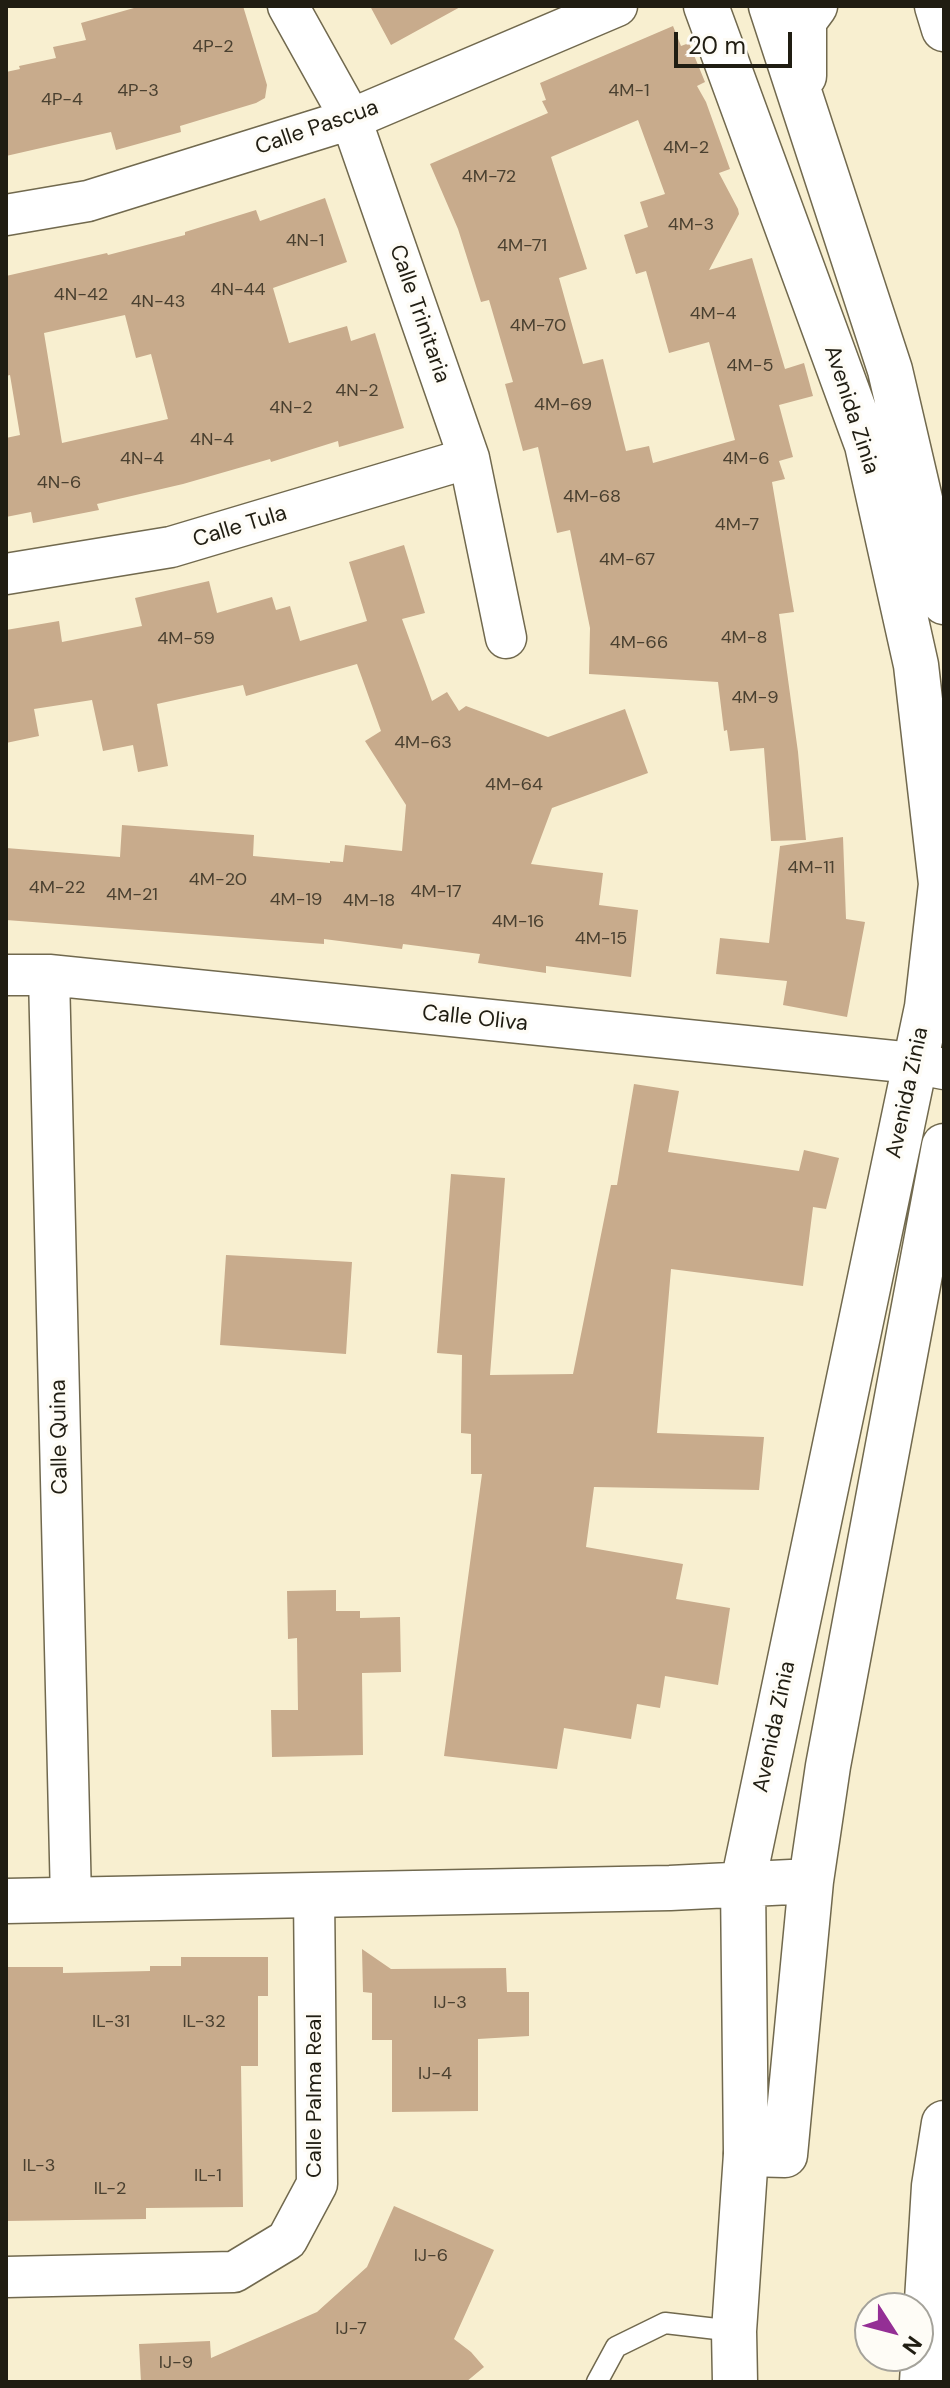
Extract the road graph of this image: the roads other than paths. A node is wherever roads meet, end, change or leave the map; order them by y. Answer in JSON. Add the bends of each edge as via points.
{"nodes":[{"id":1,"x":288,"y":6,"type":"edge"},
{"id":2,"x":617,"y":6,"type":"edge"},
{"id":3,"x":771,"y":6,"type":"edge"},
{"id":4,"x":815,"y":6,"type":"edge"},
{"id":5,"x":937,"y":6,"type":"edge"},
{"id":6,"x":709,"y":7,"type":"edge"},
{"id":7,"x":944,"y":29,"type":"edge"},
{"id":8,"x":805,"y":111,"type":"junction"},
{"id":9,"x":351,"y":119,"type":"junction"},
{"id":10,"x":6,"y":215,"type":"edge"},
{"id":11,"x":469,"y":458,"type":"junction"},
{"id":12,"x":6,"y":574,"type":"edge"},
{"id":13,"x":944,"y":602,"type":"edge"},
{"id":14,"x":506,"y":638,"type":"dead end"},
{"id":15,"x":6,"y":975,"type":"edge"},
{"id":16,"x":49,"y":975,"type":"junction"},
{"id":17,"x":929,"y":1066,"type":"edge"},
{"id":18,"x":944,"y":1146,"type":"edge"},
{"id":19,"x":811,"y":1881,"type":"junction"},
{"id":20,"x":743,"y":1883,"type":"junction"},
{"id":21,"x":314,"y":1894,"type":"junction"},
{"id":22,"x":71,"y":1900,"type":"junction"},
{"id":23,"x":6,"y":1901,"type":"edge"},
{"id":24,"x":944,"y":2123,"type":"edge"},
{"id":25,"x":765,"y":2154,"type":"junction"},
{"id":26,"x":6,"y":2277,"type":"edge"},
{"id":27,"x":734,"y":2331,"type":"junction"},
{"id":28,"x":597,"y":2382,"type":"edge"},
{"id":29,"x":735,"y":2382,"type":"edge"},
{"id":30,"x":922,"y":2382,"type":"edge"}],
"edges":[{"from":1,"to":9,"type":"street","name":"Calle Trinitaria"},
{"from":2,"to":9,"type":"street","name":"Calle Pascua"},
{"from":3,"to":8,"type":"main road","name":"Avenida Zinia"},
{"from":4,"to":8,"type":"main road","via":[[804,21]]},
{"from":5,"to":7,"type":"main road"},
{"from":6,"to":17,"type":"main road","name":"Avenida Zinia","via":[[867,445],[916,665],[941,884],[927,1007]]},
{"from":8,"to":13,"type":"main road","name":"Avenida Zinia","via":[[890,370]]},
{"from":9,"to":10,"type":"street","name":"Calle Pascua","via":[[88,201]]},
{"from":9,"to":11,"type":"street","name":"Calle Trinitaria"},
{"from":11,"to":12,"type":"street","name":"Calle Tula","via":[[171,547]]},
{"from":11,"to":14,"type":"street","name":"Calle Trinitaria"},
{"from":15,"to":16,"type":"street","name":"Calle Oliva"},
{"from":16,"to":17,"type":"street","name":"Calle Oliva"},
{"from":16,"to":22,"type":"street","name":"Calle Quina"},
{"from":17,"to":20,"type":"main road","name":"Avenida Zinia"},
{"from":18,"to":19,"type":"main road"},
{"from":19,"to":20,"type":"main road"},
{"from":19,"to":25,"type":"main road"},
{"from":20,"to":21,"type":"main road"},
{"from":20,"to":25,"type":"main road","name":"Avenida Zinia"},
{"from":21,"to":22,"type":"main road"},
{"from":21,"to":26,"type":"street","name":"Calle Palma Real","via":[[317,2184],[287,2240],[234,2272]]},
{"from":22,"to":23,"type":"main road"},
{"from":24,"to":30,"type":"main road","via":[[934,2186]]},
{"from":25,"to":27,"type":"main road"},
{"from":27,"to":28,"type":"lane","via":[[665,2323],[616,2347]]},
{"from":27,"to":29,"type":"main road"}]}
